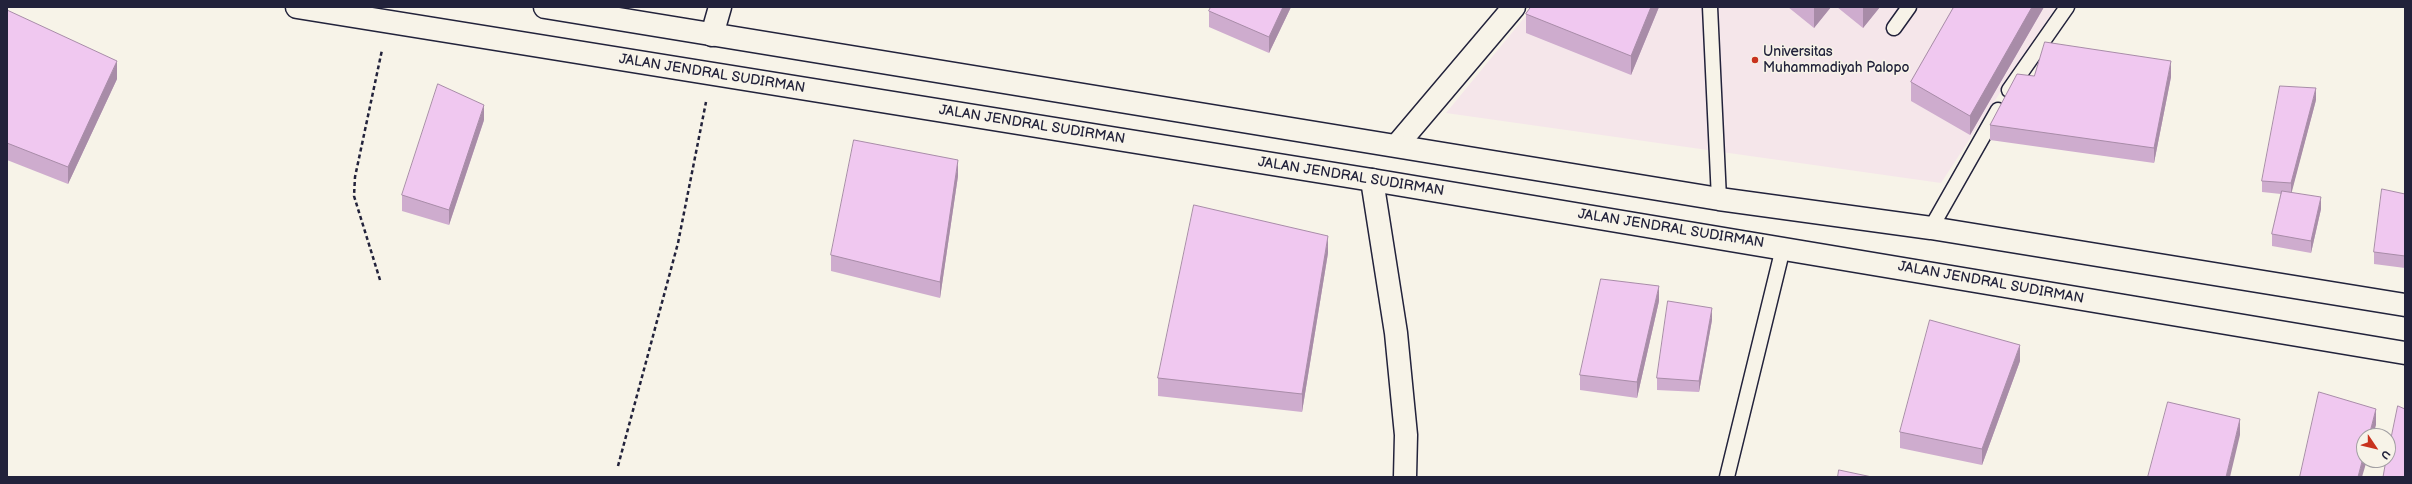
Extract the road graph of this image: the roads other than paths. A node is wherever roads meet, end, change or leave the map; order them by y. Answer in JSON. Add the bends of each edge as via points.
{"nodes":[{"id":1,"x":297,"y":7,"type":"edge"},
{"id":2,"x":544,"y":7,"type":"edge"},
{"id":3,"x":720,"y":7,"type":"edge"},
{"id":4,"x":1514,"y":7,"type":"edge"},
{"id":5,"x":1710,"y":7,"type":"edge"},
{"id":6,"x":1909,"y":7,"type":"edge"},
{"id":7,"x":2067,"y":7,"type":"edge"},
{"id":8,"x":1894,"y":28,"type":"dead end"},
{"id":9,"x":712,"y":35,"type":"junction"},
{"id":10,"x":1397,"y":145,"type":"junction"},
{"id":11,"x":1372,"y":180,"type":"junction"},
{"id":12,"x":1719,"y":199,"type":"junction"},
{"id":13,"x":1931,"y":228,"type":"junction"},
{"id":14,"x":1783,"y":248,"type":"junction"},
{"id":15,"x":2405,"y":305,"type":"edge"},
{"id":16,"x":2405,"y":353,"type":"edge"},
{"id":17,"x":1406,"y":477,"type":"edge"},
{"id":18,"x":1727,"y":477,"type":"edge"}],
"edges":[{"from":1,"to":11,"type":"main road","name":"JALAN JENDRAL SUDIRMAN"},
{"from":2,"to":9,"type":"main road"},
{"from":3,"to":9,"type":"main road"},
{"from":4,"to":10,"type":"main road"},
{"from":5,"to":12,"type":"lane"},
{"from":6,"to":8,"type":"lane"},
{"from":7,"to":13,"type":"lane","via":[[2013,81]]},
{"from":9,"to":10,"type":"main road"},
{"from":10,"to":12,"type":"main road"},
{"from":11,"to":14,"type":"main road","name":"JALAN JENDRAL SUDIRMAN"},
{"from":11,"to":17,"type":"main road","via":[[1396,333],[1406,434]]},
{"from":12,"to":13,"type":"main road"},
{"from":13,"to":15,"type":"main road"},
{"from":14,"to":16,"type":"main road","name":"JALAN JENDRAL SUDIRMAN"},
{"from":14,"to":18,"type":"lane"}]}
